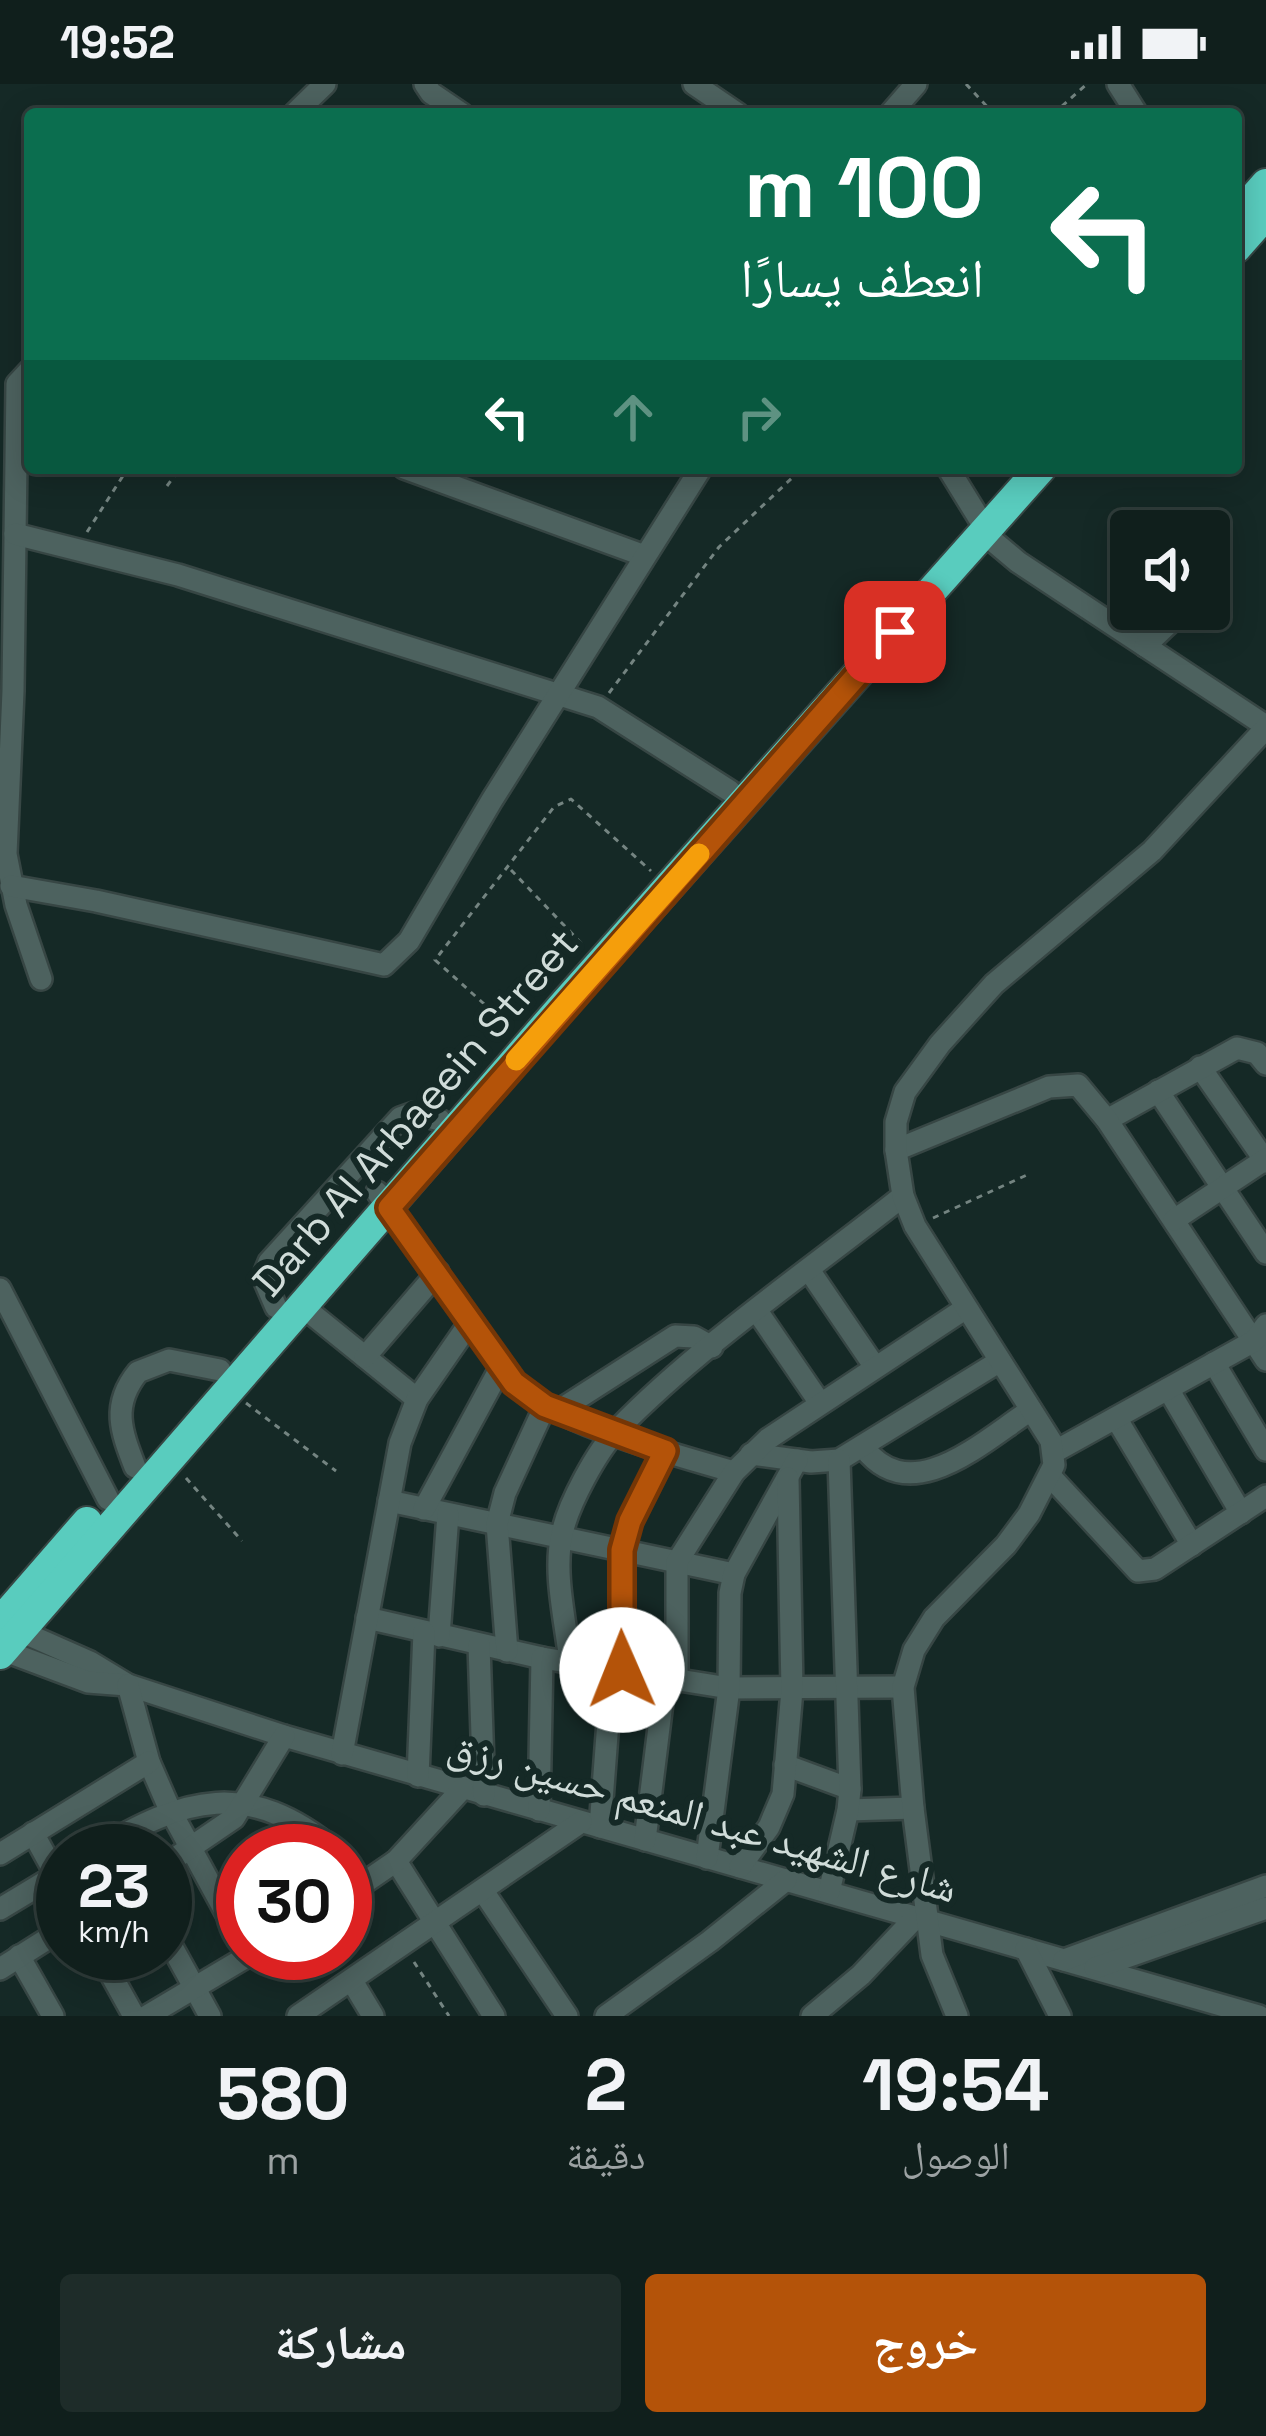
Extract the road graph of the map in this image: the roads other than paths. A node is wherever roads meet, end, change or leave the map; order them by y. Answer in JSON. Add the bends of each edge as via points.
{"nodes":[{"id":1,"x":325,"y":84,"type":"edge"},
{"id":2,"x":424,"y":84,"type":"edge"},
{"id":3,"x":694,"y":84,"type":"edge"},
{"id":4,"x":916,"y":84,"type":"edge"},
{"id":5,"x":300,"y":108,"type":"edge"},
{"id":6,"x":454,"y":108,"type":"edge"},
{"id":7,"x":729,"y":108,"type":"edge"},
{"id":8,"x":895,"y":108,"type":"edge"},
{"id":9,"x":1266,"y":184,"type":"edge"},
{"id":10,"x":1242,"y":211,"type":"edge"},
{"id":11,"x":1266,"y":214,"type":"edge"},
{"id":12,"x":1242,"y":241,"type":"edge"},
{"id":13,"x":16,"y":375,"type":"edge"},
{"id":14,"x":420,"y":474,"type":"edge"},
{"id":15,"x":696,"y":474,"type":"edge"},
{"id":16,"x":952,"y":474,"type":"edge"},
{"id":17,"x":1011,"y":474,"type":"edge"},
{"id":18,"x":1034,"y":474,"type":"edge"},
{"id":19,"x":980,"y":521,"type":"junction"},
{"id":20,"x":15,"y":534,"type":"junction"},
{"id":21,"x":645,"y":556,"type":"junction"},
{"id":22,"x":1162,"y":630,"type":"edge"},
{"id":23,"x":1145,"y":646,"type":"junction"},
{"id":24,"x":562,"y":694,"type":"junction"},
{"id":25,"x":1266,"y":727,"type":"edge"},
{"id":26,"x":730,"y":791,"type":"junction"},
{"id":27,"x":3,"y":853,"type":"edge"},
{"id":28,"x":11,"y":886,"type":"junction"},
{"id":29,"x":41,"y":979,"type":"dead end"},
{"id":30,"x":559,"y":996,"type":"junction"},
{"id":31,"x":1266,"y":1064,"type":"edge"},
{"id":32,"x":1200,"y":1066,"type":"junction"},
{"id":33,"x":1158,"y":1090,"type":"junction"},
{"id":34,"x":440,"y":1120,"type":"junction"},
{"id":35,"x":1107,"y":1120,"type":"junction"},
{"id":36,"x":896,"y":1150,"type":"junction"},
{"id":37,"x":1266,"y":1160,"type":"edge"},
{"id":38,"x":1223,"y":1188,"type":"junction"},
{"id":39,"x":903,"y":1196,"type":"junction"},
{"id":40,"x":383,"y":1200,"type":"junction"},
{"id":41,"x":1174,"y":1220,"type":"junction"},
{"id":42,"x":1266,"y":1253,"type":"edge"},
{"id":43,"x":809,"y":1270,"type":"junction"},
{"id":44,"x":438,"y":1272,"type":"junction"},
{"id":45,"x":0,"y":1289,"type":"edge"},
{"id":46,"x":289,"y":1306,"type":"junction"},
{"id":47,"x":966,"y":1308,"type":"junction"},
{"id":48,"x":758,"y":1311,"type":"junction"},
{"id":49,"x":471,"y":1321,"type":"junction"},
{"id":50,"x":1262,"y":1342,"type":"edge"},
{"id":51,"x":712,"y":1347,"type":"junction"},
{"id":52,"x":365,"y":1357,"type":"junction"},
{"id":53,"x":1000,"y":1360,"type":"junction"},
{"id":54,"x":1214,"y":1364,"type":"junction"},
{"id":55,"x":502,"y":1365,"type":"junction"},
{"id":56,"x":875,"y":1367,"type":"junction"},
{"id":57,"x":224,"y":1380,"type":"junction"},
{"id":58,"x":1168,"y":1389,"type":"junction"},
{"id":59,"x":417,"y":1399,"type":"junction"},
{"id":60,"x":820,"y":1403,"type":"junction"},
{"id":61,"x":552,"y":1409,"type":"junction"},
{"id":62,"x":1031,"y":1410,"type":"junction"},
{"id":63,"x":1116,"y":1418,"type":"junction"},
{"id":64,"x":615,"y":1432,"type":"junction"},
{"id":65,"x":864,"y":1448,"type":"junction"},
{"id":66,"x":1266,"y":1450,"type":"edge"},
{"id":67,"x":665,"y":1451,"type":"junction"},
{"id":68,"x":1054,"y":1452,"type":"junction"},
{"id":69,"x":751,"y":1454,"type":"junction"},
{"id":70,"x":839,"y":1460,"type":"junction"},
{"id":71,"x":136,"y":1467,"type":"junction"},
{"id":72,"x":793,"y":1469,"type":"junction"},
{"id":73,"x":734,"y":1472,"type":"junction"},
{"id":74,"x":1050,"y":1476,"type":"junction"},
{"id":75,"x":1266,"y":1496,"type":"edge"},
{"id":76,"x":108,"y":1499,"type":"junction"},
{"id":77,"x":388,"y":1501,"type":"junction"},
{"id":78,"x":424,"y":1509,"type":"junction"},
{"id":79,"x":1241,"y":1513,"type":"junction"},
{"id":80,"x":448,"y":1514,"type":"junction"},
{"id":81,"x":496,"y":1524,"type":"junction"},
{"id":82,"x":561,"y":1537,"type":"junction"},
{"id":83,"x":1192,"y":1545,"type":"junction"},
{"id":84,"x":622,"y":1550,"type":"junction"},
{"id":85,"x":677,"y":1562,"type":"junction"},
{"id":86,"x":734,"y":1574,"type":"junction"},
{"id":87,"x":367,"y":1618,"type":"junction"},
{"id":88,"x":432,"y":1634,"type":"junction"},
{"id":89,"x":4,"y":1638,"type":"edge"},
{"id":90,"x":479,"y":1645,"type":"junction"},
{"id":91,"x":507,"y":1651,"type":"junction"},
{"id":92,"x":542,"y":1658,"type":"junction"},
{"id":93,"x":570,"y":1662,"type":"junction"},
{"id":94,"x":617,"y":1670,"type":"junction"},
{"id":95,"x":671,"y":1680,"type":"junction"},
{"id":96,"x":128,"y":1684,"type":"junction"},
{"id":97,"x":903,"y":1687,"type":"junction"},
{"id":98,"x":729,"y":1688,"type":"junction"},
{"id":99,"x":846,"y":1688,"type":"junction"},
{"id":100,"x":792,"y":1690,"type":"junction"},
{"id":101,"x":284,"y":1736,"type":"junction"},
{"id":102,"x":342,"y":1754,"type":"junction"},
{"id":103,"x":149,"y":1762,"type":"junction"},
{"id":104,"x":785,"y":1765,"type":"junction"},
{"id":105,"x":418,"y":1776,"type":"junction"},
{"id":106,"x":473,"y":1792,"type":"junction"},
{"id":107,"x":849,"y":1800,"type":"junction"},
{"id":108,"x":245,"y":1805,"type":"junction"},
{"id":109,"x":913,"y":1808,"type":"junction"},
{"id":110,"x":170,"y":1810,"type":"junction"},
{"id":111,"x":539,"y":1810,"type":"junction"},
{"id":112,"x":144,"y":1824,"type":"edge"},
{"id":113,"x":178,"y":1824,"type":"edge"},
{"id":114,"x":296,"y":1824,"type":"edge"},
{"id":115,"x":590,"y":1825,"type":"junction"},
{"id":116,"x":33,"y":1834,"type":"junction"},
{"id":117,"x":36,"y":1839,"type":"edge"},
{"id":118,"x":645,"y":1840,"type":"junction"},
{"id":119,"x":192,"y":1848,"type":"edge"},
{"id":120,"x":192,"y":1851,"type":"edge"},
{"id":121,"x":0,"y":1854,"type":"edge"},
{"id":122,"x":707,"y":1858,"type":"junction"},
{"id":123,"x":396,"y":1861,"type":"junction"},
{"id":124,"x":740,"y":1867,"type":"junction"},
{"id":125,"x":372,"y":1879,"type":"edge"},
{"id":126,"x":786,"y":1880,"type":"junction"},
{"id":127,"x":1266,"y":1886,"type":"edge"},
{"id":128,"x":36,"y":1891,"type":"edge"},
{"id":129,"x":483,"y":1891,"type":"junction"},
{"id":130,"x":829,"y":1892,"type":"junction"},
{"id":131,"x":216,"y":1894,"type":"edge"},
{"id":132,"x":1266,"y":1908,"type":"edge"},
{"id":133,"x":0,"y":1909,"type":"edge"},
{"id":134,"x":921,"y":1919,"type":"junction"},
{"id":135,"x":433,"y":1924,"type":"junction"},
{"id":136,"x":36,"y":1946,"type":"edge"},
{"id":137,"x":1026,"y":1949,"type":"junction"},
{"id":138,"x":1064,"y":1960,"type":"junction"},
{"id":139,"x":10,"y":1963,"type":"edge"},
{"id":140,"x":1095,"y":1969,"type":"junction"},
{"id":141,"x":216,"y":1974,"type":"edge"},
{"id":142,"x":114,"y":1980,"type":"edge"},
{"id":143,"x":190,"y":1980,"type":"edge"},
{"id":144,"x":352,"y":1981,"type":"junction"},
{"id":145,"x":195,"y":1989,"type":"junction"},
{"id":146,"x":1193,"y":1997,"type":"junction"},
{"id":147,"x":50,"y":2010,"type":"edge"},
{"id":148,"x":26,"y":2016,"type":"edge"},
{"id":149,"x":134,"y":2016,"type":"edge"},
{"id":150,"x":147,"y":2016,"type":"edge"},
{"id":151,"x":210,"y":2016,"type":"edge"},
{"id":152,"x":298,"y":2016,"type":"edge"},
{"id":153,"x":373,"y":2016,"type":"edge"},
{"id":154,"x":494,"y":2016,"type":"edge"},
{"id":155,"x":567,"y":2016,"type":"edge"},
{"id":156,"x":606,"y":2016,"type":"edge"},
{"id":157,"x":812,"y":2016,"type":"edge"},
{"id":158,"x":957,"y":2016,"type":"edge"},
{"id":159,"x":1060,"y":2016,"type":"edge"},
{"id":160,"x":1208,"y":2016,"type":"edge"},
{"id":161,"x":1259,"y":2016,"type":"edge"}],
"edges":[{"from":1,"to":5,"type":"street"},
{"from":2,"to":6,"type":"street"},
{"from":3,"to":7,"type":"street"},
{"from":4,"to":8,"type":"street"},
{"from":9,"to":10,"type":"highway"},
{"from":11,"to":12,"type":"highway"},
{"from":13,"to":20,"type":"street"},
{"from":14,"to":21,"type":"street"},
{"from":15,"to":21,"type":"street"},
{"from":16,"to":19,"type":"street"},
{"from":17,"to":19,"type":"highway","name":"Darb Al Arbaeein Street"},
{"from":18,"to":19,"type":"highway","name":"Darb Al Arbaeein Street"},
{"from":19,"to":23,"type":"street","via":[[1018,562]]},
{"from":19,"to":26,"type":"highway","name":"Darb Al Arbaeein Street"},
{"from":19,"to":30,"type":"highway","name":"Darb Al Arbaeein Street"},
{"from":20,"to":24,"type":"street","via":[[178,575]]},
{"from":20,"to":27,"type":"street"},
{"from":21,"to":24,"type":"street"},
{"from":22,"to":23,"type":"street"},
{"from":23,"to":25,"type":"street"},
{"from":24,"to":26,"type":"street","via":[[598,707]]},
{"from":24,"to":28,"type":"street","via":[[409,941],[384,964]]},
{"from":25,"to":36,"type":"street","via":[[1152,851],[964,1016],[905,1092]]},
{"from":26,"to":30,"type":"highway","name":"Darb Al Arbaeein Street"},
{"from":27,"to":28,"type":"street"},
{"from":28,"to":29,"type":"street"},
{"from":30,"to":34,"type":"highway","name":"Darb Al Arbaeein Street"},
{"from":30,"to":40,"type":"highway","name":"Darb Al Arbaeein Street"},
{"from":31,"to":32,"type":"street","via":[[1237,1048]]},
{"from":32,"to":33,"type":"street"},
{"from":32,"to":37,"type":"street"},
{"from":33,"to":35,"type":"street"},
{"from":33,"to":38,"type":"street"},
{"from":34,"to":40,"type":"highway","name":"Darb Al Arbaeein Street"},
{"from":34,"to":46,"type":"street","via":[[400,1118],[269,1262],[263,1277]]},
{"from":35,"to":36,"type":"street","via":[[1085,1090],[1064,1083]]},
{"from":35,"to":41,"type":"street"},
{"from":36,"to":39,"type":"street"},
{"from":37,"to":38,"type":"street"},
{"from":38,"to":41,"type":"street"},
{"from":38,"to":42,"type":"street"},
{"from":39,"to":43,"type":"street"},
{"from":39,"to":47,"type":"street"},
{"from":40,"to":44,"type":"street"},
{"from":40,"to":46,"type":"highway","name":"Darb Al Arbaeein Street"},
{"from":41,"to":50,"type":"street"},
{"from":43,"to":48,"type":"street"},
{"from":43,"to":56,"type":"street"},
{"from":44,"to":49,"type":"street"},
{"from":44,"to":52,"type":"street"},
{"from":45,"to":76,"type":"street"},
{"from":46,"to":52,"type":"street"},
{"from":46,"to":57,"type":"highway","name":"Darb Al Arbaeein Street"},
{"from":47,"to":53,"type":"street"},
{"from":47,"to":56,"type":"street"},
{"from":48,"to":51,"type":"street"},
{"from":48,"to":60,"type":"street"},
{"from":49,"to":55,"type":"street"},
{"from":49,"to":59,"type":"street"},
{"from":50,"to":54,"type":"street"},
{"from":51,"to":61,"type":"street","via":[[674,1336]]},
{"from":51,"to":64,"type":"street"},
{"from":52,"to":59,"type":"street"},
{"from":53,"to":62,"type":"street"},
{"from":53,"to":65,"type":"street"},
{"from":54,"to":58,"type":"street"},
{"from":54,"to":66,"type":"street"},
{"from":55,"to":61,"type":"street"},
{"from":55,"to":78,"type":"street"},
{"from":56,"to":60,"type":"street"},
{"from":57,"to":71,"type":"highway","name":"Darb Al Arbaeein Street"},
{"from":57,"to":71,"type":"street","via":[[169,1360],[138,1372],[119,1407]]},
{"from":57,"to":89,"type":"highway","name":"Darb Al Arbaeein Street","via":[[169,1459]]},
{"from":58,"to":63,"type":"street"},
{"from":58,"to":79,"type":"street"},
{"from":59,"to":77,"type":"street"},
{"from":60,"to":69,"type":"street"},
{"from":61,"to":64,"type":"street"},
{"from":61,"to":81,"type":"street"},
{"from":62,"to":65,"type":"street","via":[[934,1471],[888,1470]]},
{"from":62,"to":68,"type":"street"},
{"from":63,"to":68,"type":"street"},
{"from":63,"to":83,"type":"street"},
{"from":64,"to":67,"type":"street"},
{"from":64,"to":82,"type":"street","via":[[569,1508]]},
{"from":65,"to":70,"type":"street"},
{"from":67,"to":73,"type":"street"},
{"from":67,"to":84,"type":"street"},
{"from":68,"to":74,"type":"street"},
{"from":69,"to":72,"type":"street"},
{"from":69,"to":73,"type":"street"},
{"from":70,"to":72,"type":"street"},
{"from":70,"to":99,"type":"street"},
{"from":71,"to":76,"type":"highway","name":"Darb Al Arbaeein Street"},
{"from":72,"to":86,"type":"street"},
{"from":72,"to":100,"type":"street"},
{"from":73,"to":85,"type":"street"},
{"from":74,"to":83,"type":"street","via":[[1138,1571]]},
{"from":74,"to":97,"type":"street","via":[[1006,1545],[934,1618]]},
{"from":75,"to":79,"type":"street"},
{"from":76,"to":89,"type":"highway","name":"Darb Al Arbaeein Street"},
{"from":77,"to":78,"type":"street"},
{"from":77,"to":87,"type":"street"},
{"from":78,"to":80,"type":"street"},
{"from":79,"to":83,"type":"street"},
{"from":80,"to":81,"type":"street"},
{"from":80,"to":88,"type":"street"},
{"from":81,"to":82,"type":"street"},
{"from":81,"to":91,"type":"street"},
{"from":82,"to":84,"type":"street"},
{"from":82,"to":93,"type":"street"},
{"from":84,"to":85,"type":"street"},
{"from":84,"to":94,"type":"street"},
{"from":85,"to":86,"type":"street"},
{"from":85,"to":95,"type":"street"},
{"from":86,"to":98,"type":"street"},
{"from":87,"to":88,"type":"street"},
{"from":87,"to":102,"type":"street"},
{"from":88,"to":90,"type":"street"},
{"from":88,"to":105,"type":"street"},
{"from":89,"to":96,"type":"street","name":"شارع الشهيد عبد المنعم حسين رزق","via":[[88,1682]]},
{"from":90,"to":91,"type":"street"},
{"from":90,"to":106,"type":"street"},
{"from":91,"to":92,"type":"street"},
{"from":92,"to":93,"type":"street"},
{"from":92,"to":111,"type":"street"},
{"from":93,"to":94,"type":"street"},
{"from":94,"to":95,"type":"street"},
{"from":94,"to":115,"type":"street"},
{"from":95,"to":98,"type":"street"},
{"from":95,"to":118,"type":"street"},
{"from":96,"to":101,"type":"street","name":"شارع الشهيد عبد المنعم حسين رزق"},
{"from":96,"to":103,"type":"street"},
{"from":97,"to":99,"type":"street"},
{"from":97,"to":109,"type":"street"},
{"from":98,"to":100,"type":"street"},
{"from":98,"to":122,"type":"street"},
{"from":99,"to":100,"type":"street"},
{"from":99,"to":107,"type":"street"},
{"from":100,"to":104,"type":"street"},
{"from":101,"to":102,"type":"street","name":"شارع الشهيد عبد المنعم حسين رزق"},
{"from":101,"to":108,"type":"street"},
{"from":102,"to":105,"type":"street","name":"شارع الشهيد عبد المنعم حسين رزق"},
{"from":103,"to":110,"type":"street"},
{"from":103,"to":116,"type":"street"},
{"from":104,"to":107,"type":"street"},
{"from":104,"to":124,"type":"street","via":[[779,1806]]},
{"from":105,"to":106,"type":"street","name":"شارع الشهيد عبد المنعم حسين رزق"},
{"from":106,"to":111,"type":"street","name":"شارع الشهيد عبد المنعم حسين رزق"},
{"from":106,"to":123,"type":"street"},
{"from":107,"to":109,"type":"street"},
{"from":107,"to":130,"type":"street"},
{"from":108,"to":110,"type":"street"},
{"from":108,"to":114,"type":"street"},
{"from":108,"to":119,"type":"street"},
{"from":109,"to":134,"type":"street"},
{"from":110,"to":112,"type":"street"},
{"from":110,"to":113,"type":"street"},
{"from":111,"to":115,"type":"street","name":"شارع الشهيد عبد المنعم حسين رزق"},
{"from":115,"to":118,"type":"street","name":"شارع الشهيد عبد المنعم حسين رزق"},
{"from":115,"to":129,"type":"street"},
{"from":116,"to":117,"type":"street"},
{"from":116,"to":121,"type":"street"},
{"from":118,"to":122,"type":"street","name":"شارع الشهيد عبد المنعم حسين رزق"},
{"from":120,"to":131,"type":"street"},
{"from":122,"to":124,"type":"street","name":"شارع الشهيد عبد المنعم حسين رزق"},
{"from":123,"to":125,"type":"street"},
{"from":123,"to":135,"type":"street"},
{"from":124,"to":126,"type":"street","name":"شارع الشهيد عبد المنعم حسين رزق"},
{"from":126,"to":130,"type":"street","name":"شارع الشهيد عبد المنعم حسين رزق"},
{"from":126,"to":156,"type":"street"},
{"from":127,"to":138,"type":"street"},
{"from":128,"to":133,"type":"street"},
{"from":129,"to":135,"type":"street"},
{"from":129,"to":155,"type":"street"},
{"from":130,"to":134,"type":"street","name":"شارع الشهيد عبد المنعم حسين رزق"},
{"from":132,"to":140,"type":"street"},
{"from":134,"to":137,"type":"street","name":"شارع الشهيد عبد المنعم حسين رزق"},
{"from":134,"to":157,"type":"street"},
{"from":134,"to":158,"type":"street"},
{"from":135,"to":144,"type":"street"},
{"from":135,"to":154,"type":"street"},
{"from":136,"to":139,"type":"street"},
{"from":137,"to":138,"type":"street","name":"شارع الشهيد عبد المنعم حسين رزق"},
{"from":137,"to":159,"type":"street"},
{"from":138,"to":140,"type":"street","name":"شارع الشهيد عبد المنعم حسين رزق"},
{"from":139,"to":147,"type":"street"},
{"from":140,"to":146,"type":"street","name":"شارع الشهيد عبد المنعم حسين رزق"},
{"from":141,"to":145,"type":"street"},
{"from":142,"to":149,"type":"street"},
{"from":143,"to":145,"type":"street"},
{"from":144,"to":152,"type":"street"},
{"from":144,"to":153,"type":"street"},
{"from":145,"to":150,"type":"street"},
{"from":145,"to":151,"type":"street"},
{"from":146,"to":160,"type":"street"},
{"from":146,"to":161,"type":"street","name":"شارع الشهيد عبد المنعم حسين رزق"},
{"from":147,"to":148,"type":"street"}]}
